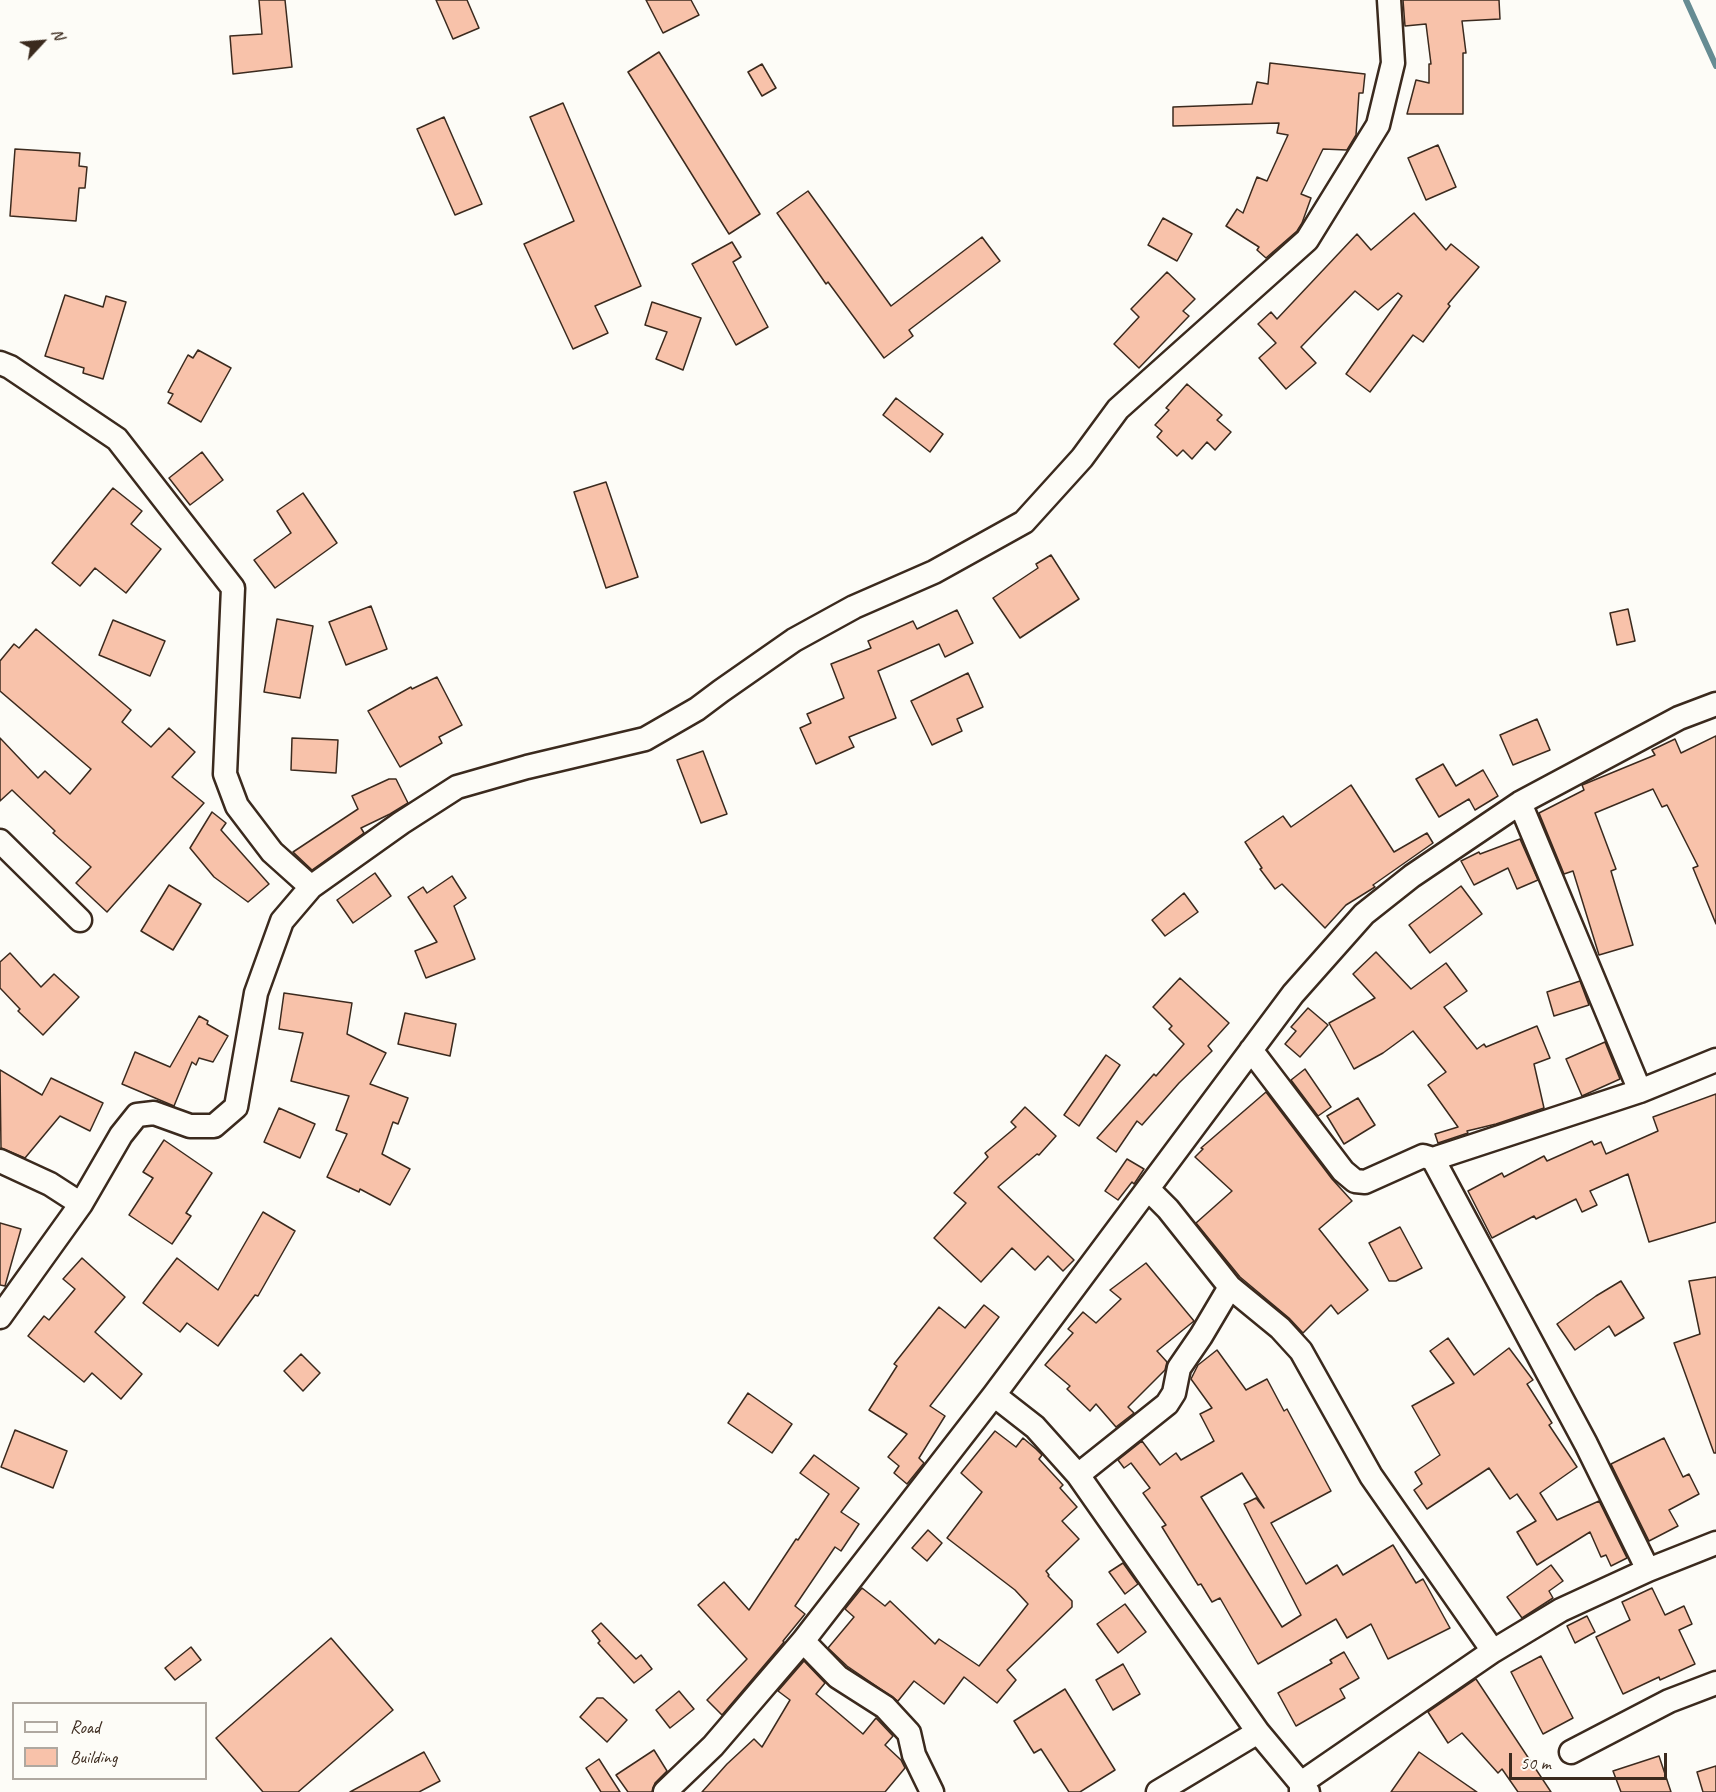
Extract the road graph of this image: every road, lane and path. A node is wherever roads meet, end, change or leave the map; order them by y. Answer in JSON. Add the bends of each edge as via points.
{"nodes":[{"id":1,"x":1389,"y":0,"type":"edge"},
{"id":2,"x":0,"y":363,"type":"edge"},
{"id":3,"x":1716,"y":704,"type":"edge"},
{"id":4,"x":1520,"y":803,"type":"junction"},
{"id":5,"x":0,"y":841,"type":"edge"},
{"id":6,"x":311,"y":887,"type":"junction"},
{"id":7,"x":80,"y":920,"type":"dead end"},
{"id":8,"x":1251,"y":1050,"type":"junction"},
{"id":9,"x":1716,"y":1060,"type":"edge"},
{"id":10,"x":1640,"y":1091,"type":"junction"},
{"id":11,"x":1433,"y":1159,"type":"junction"},
{"id":12,"x":0,"y":1161,"type":"edge"},
{"id":13,"x":1148,"y":1189,"type":"junction"},
{"id":14,"x":81,"y":1204,"type":"junction"},
{"id":15,"x":1230,"y":1287,"type":"junction"},
{"id":16,"x":0,"y":1317,"type":"edge"},
{"id":17,"x":994,"y":1395,"type":"junction"},
{"id":18,"x":1078,"y":1475,"type":"junction"},
{"id":19,"x":1716,"y":1543,"type":"edge"},
{"id":20,"x":1648,"y":1570,"type":"junction"},
{"id":21,"x":803,"y":1641,"type":"junction"},
{"id":22,"x":1493,"y":1651,"type":"junction"},
{"id":23,"x":1716,"y":1683,"type":"edge"},
{"id":24,"x":1258,"y":1732,"type":"junction"},
{"id":25,"x":1571,"y":1752,"type":"dead end"},
{"id":26,"x":1303,"y":1789,"type":"edge"},
{"id":27,"x":665,"y":1792,"type":"edge"},
{"id":28,"x":932,"y":1792,"type":"edge"},
{"id":29,"x":1158,"y":1792,"type":"edge"}],
"edges":[{"from":1,"to":6,"type":"street","via":[[1393,63],[1378,125],[1306,240],[1118,409],[1082,458],[1024,522],[934,572],[854,607],[794,640],[697,710],[645,739],[457,787]]},
{"from":2,"to":6,"type":"street","via":[[117,439],[233,588],[225,774],[237,807],[272,852]]},
{"from":3,"to":4,"type":"street","via":[[1679,718]]},
{"from":4,"to":8,"type":"street","via":[[1412,876],[1364,914],[1293,994]]},
{"from":4,"to":10,"type":"street"},
{"from":5,"to":7,"type":"street"},
{"from":6,"to":14,"type":"street","via":[[282,921],[256,993],[236,1107],[214,1126],[190,1126],[154,1113],[137,1115]]},
{"from":8,"to":11,"type":"street","via":[[1343,1171],[1355,1180],[1365,1182],[1424,1156]]},
{"from":8,"to":13,"type":"street"},
{"from":9,"to":10,"type":"street"},
{"from":10,"to":11,"type":"street"},
{"from":11,"to":20,"type":"street","via":[[1586,1444]]},
{"from":12,"to":14,"type":"street","via":[[50,1184]]},
{"from":13,"to":15,"type":"street"},
{"from":13,"to":17,"type":"street"},
{"from":14,"to":16,"type":"street"},
{"from":15,"to":18,"type":"street","via":[[1179,1368],[1174,1393],[1167,1404]]},
{"from":15,"to":22,"type":"street","via":[[1281,1328],[1301,1351],[1371,1476]]},
{"from":17,"to":18,"type":"street","via":[[1035,1427]]},
{"from":17,"to":21,"type":"street"},
{"from":18,"to":24,"type":"street"},
{"from":19,"to":20,"type":"street"},
{"from":20,"to":22,"type":"street","via":[[1562,1610]]},
{"from":21,"to":27,"type":"street","via":[[713,1746]]},
{"from":21,"to":28,"type":"street","via":[[838,1677],[885,1707],[909,1733],[914,1755]]},
{"from":22,"to":26,"type":"street"},
{"from":23,"to":25,"type":"street","via":[[1669,1701]]},
{"from":24,"to":26,"type":"street"},
{"from":24,"to":29,"type":"street"}]}
